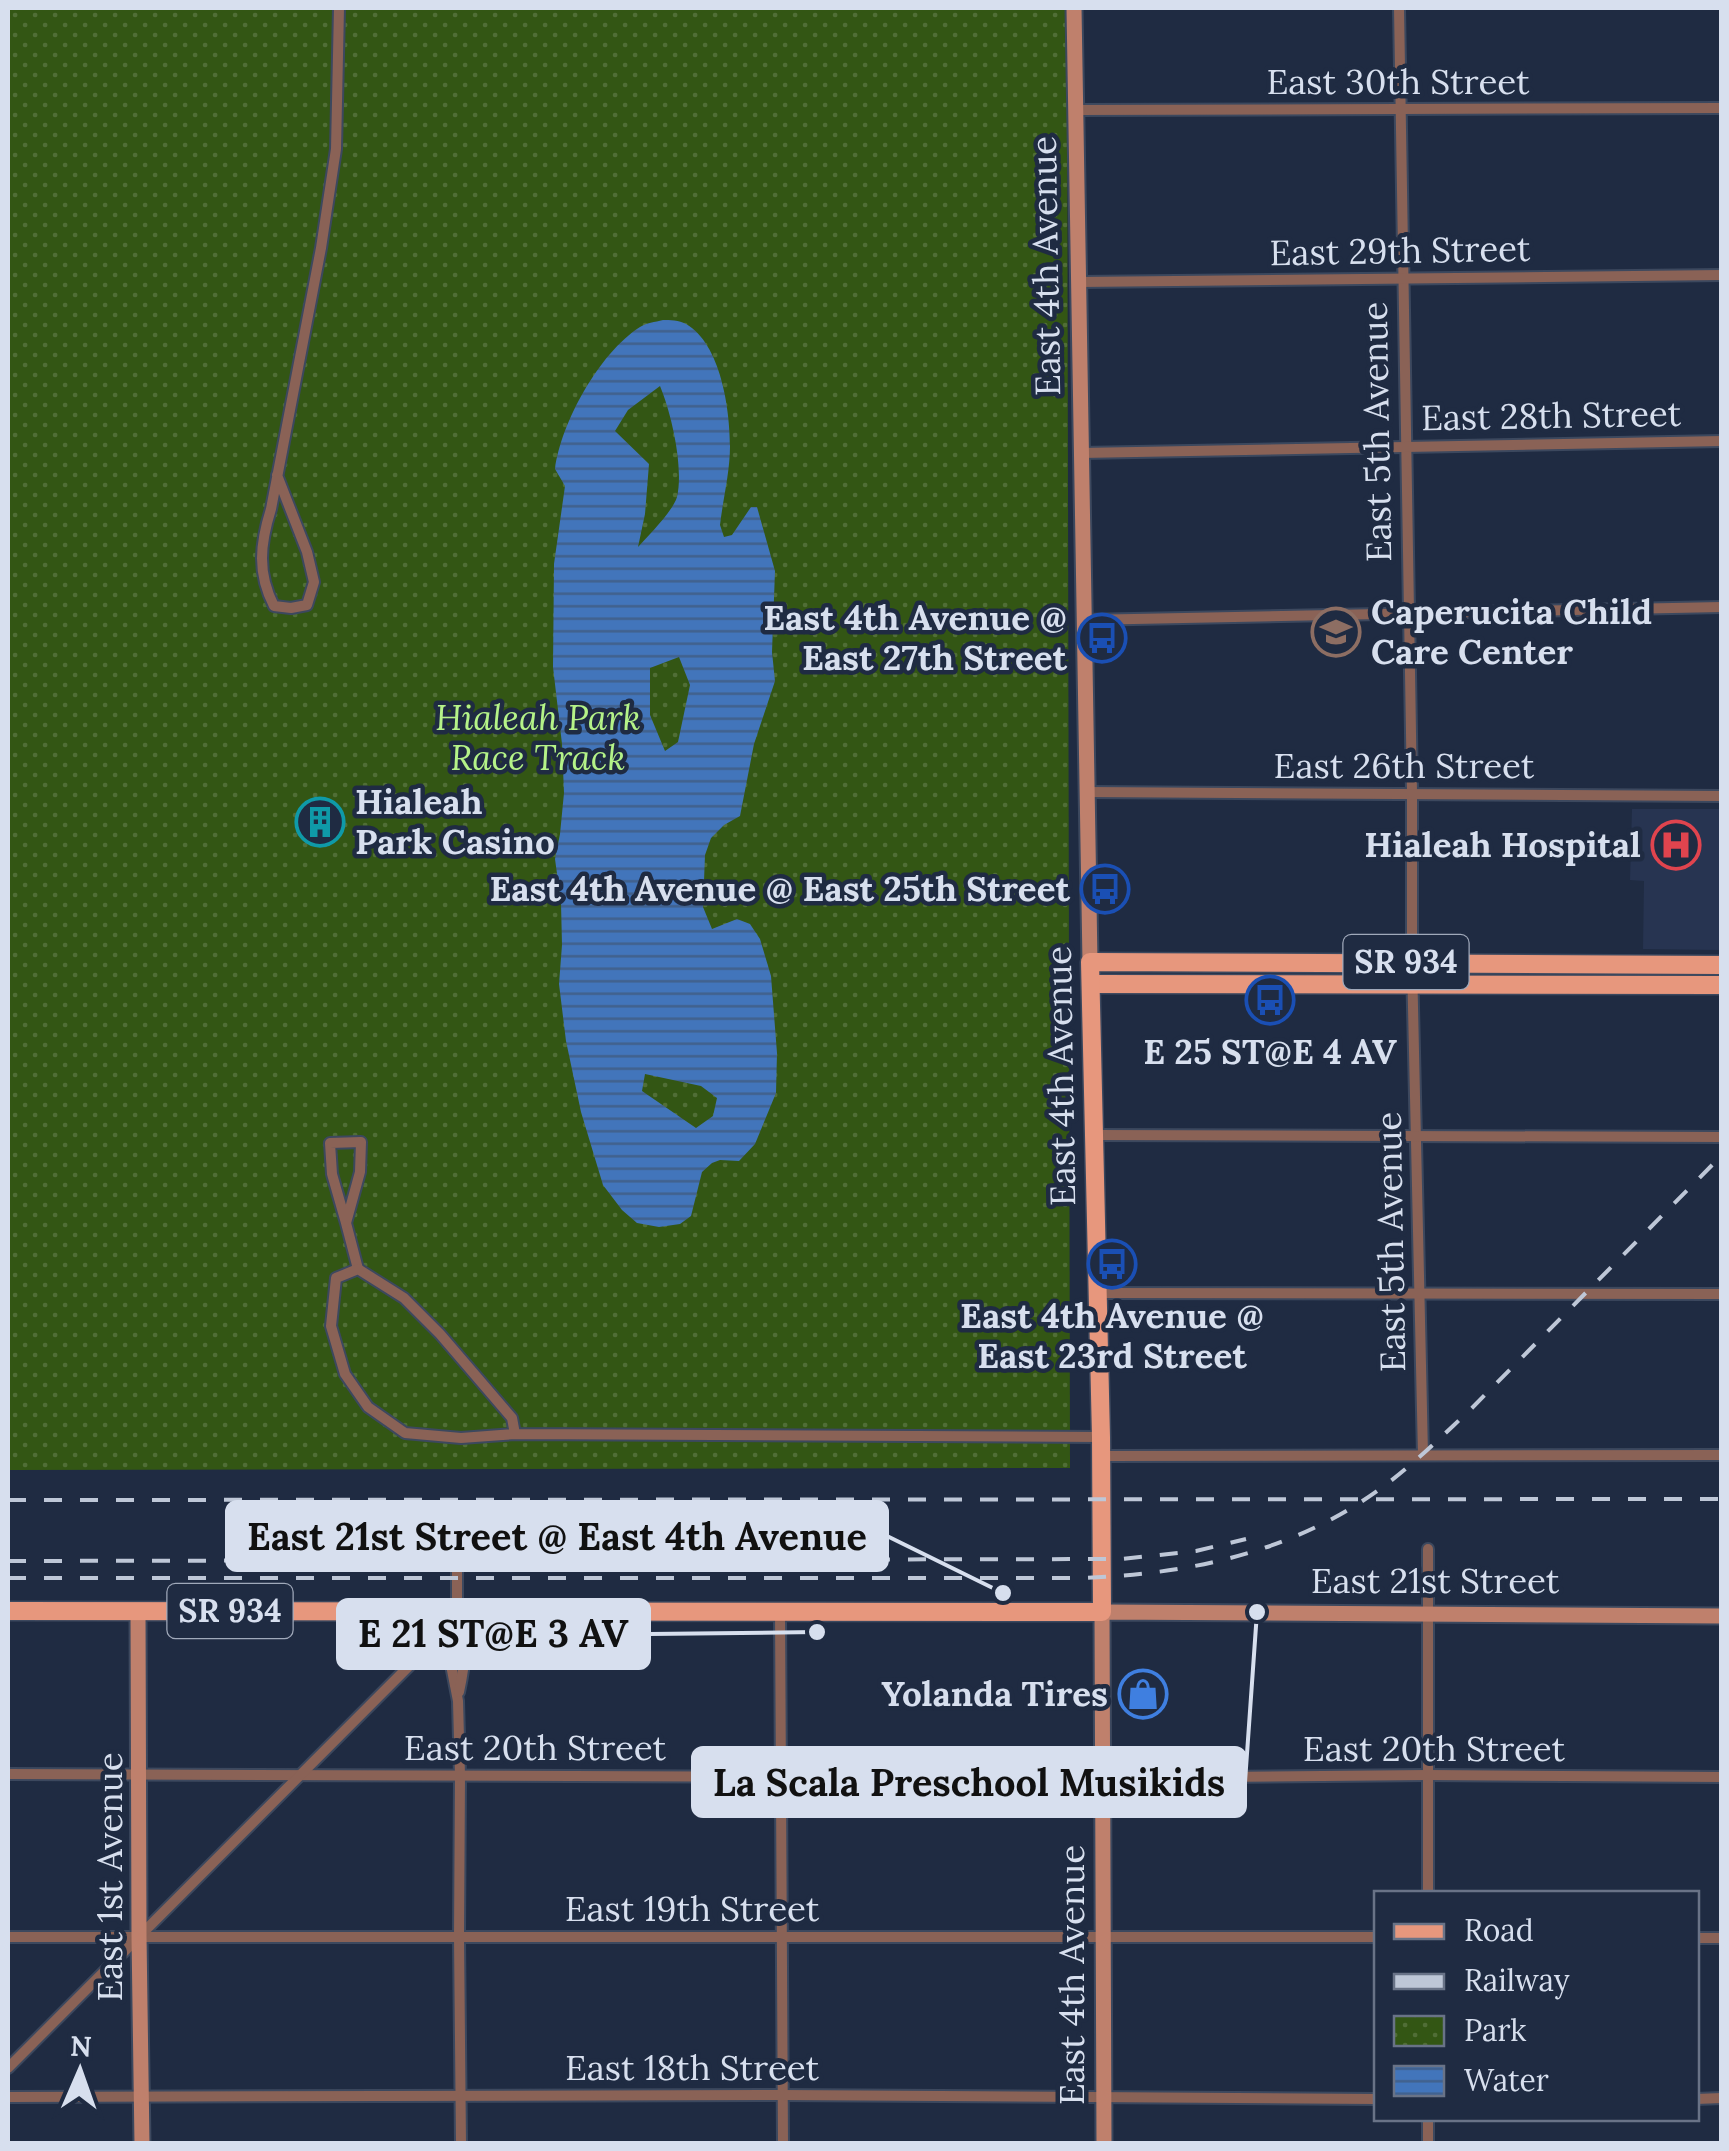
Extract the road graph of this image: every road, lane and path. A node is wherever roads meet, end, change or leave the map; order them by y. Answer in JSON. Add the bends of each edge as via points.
{"nodes":[{"id":1,"x":339,"y":8,"type":"edge"},
{"id":2,"x":1074,"y":8,"type":"edge"},
{"id":3,"x":1399,"y":8,"type":"edge"},
{"id":4,"x":1722,"y":108,"type":"edge"},
{"id":5,"x":1400,"y":109,"type":"junction"},
{"id":6,"x":1076,"y":110,"type":"junction"},
{"id":7,"x":1722,"y":274,"type":"edge"},
{"id":8,"x":1402,"y":278,"type":"junction"},
{"id":9,"x":1078,"y":282,"type":"junction"},
{"id":10,"x":1722,"y":441,"type":"edge"},
{"id":11,"x":1405,"y":446,"type":"junction"},
{"id":12,"x":1081,"y":453,"type":"junction"},
{"id":13,"x":277,"y":475,"type":"junction"},
{"id":14,"x":1722,"y":607,"type":"edge"},
{"id":15,"x":1407,"y":613,"type":"junction"},
{"id":16,"x":1083,"y":620,"type":"junction"},
{"id":17,"x":1087,"y":792,"type":"junction"},
{"id":18,"x":1412,"y":793,"type":"junction"},
{"id":19,"x":1722,"y":796,"type":"edge"},
{"id":20,"x":1090,"y":962,"type":"junction"},
{"id":21,"x":1412,"y":962,"type":"junction"},
{"id":22,"x":1722,"y":965,"type":"edge"},
{"id":23,"x":1091,"y":984,"type":"junction"},
{"id":24,"x":1413,"y":985,"type":"junction"},
{"id":25,"x":1722,"y":986,"type":"edge"},
{"id":26,"x":1416,"y":1135,"type":"junction"},
{"id":27,"x":1094,"y":1136,"type":"junction"},
{"id":28,"x":1722,"y":1137,"type":"edge"},
{"id":29,"x":346,"y":1222,"type":"junction"},
{"id":30,"x":358,"y":1269,"type":"junction"},
{"id":31,"x":1098,"y":1294,"type":"junction"},
{"id":32,"x":1421,"y":1294,"type":"junction"},
{"id":33,"x":1722,"y":1294,"type":"edge"},
{"id":34,"x":515,"y":1434,"type":"junction"},
{"id":35,"x":1101,"y":1446,"type":"junction"},
{"id":36,"x":1722,"y":1454,"type":"edge"},
{"id":37,"x":1424,"y":1455,"type":"junction"},
{"id":38,"x":1428,"y":1548,"type":"dead end"},
{"id":39,"x":457,"y":1558,"type":"dead end"},
{"id":40,"x":457,"y":1610,"type":"junction"},
{"id":41,"x":780,"y":1610,"type":"junction"},
{"id":42,"x":8,"y":1611,"type":"edge"},
{"id":43,"x":138,"y":1611,"type":"junction"},
{"id":44,"x":1102,"y":1612,"type":"junction"},
{"id":45,"x":1428,"y":1612,"type":"junction"},
{"id":46,"x":1722,"y":1616,"type":"edge"},
{"id":47,"x":452,"y":1642,"type":"junction"},
{"id":48,"x":458,"y":1701,"type":"junction"},
{"id":49,"x":8,"y":1774,"type":"edge"},
{"id":50,"x":139,"y":1774,"type":"junction"},
{"id":51,"x":300,"y":1774,"type":"junction"},
{"id":52,"x":1428,"y":1775,"type":"junction"},
{"id":53,"x":460,"y":1776,"type":"junction"},
{"id":54,"x":782,"y":1777,"type":"junction"},
{"id":55,"x":1722,"y":1777,"type":"edge"},
{"id":56,"x":1104,"y":1778,"type":"junction"},
{"id":57,"x":1428,"y":1891,"type":"edge"},
{"id":58,"x":139,"y":1936,"type":"junction"},
{"id":59,"x":782,"y":1936,"type":"junction"},
{"id":60,"x":1104,"y":1936,"type":"junction"},
{"id":61,"x":8,"y":1937,"type":"edge"},
{"id":62,"x":459,"y":1937,"type":"junction"},
{"id":63,"x":1374,"y":1937,"type":"edge"},
{"id":64,"x":8,"y":2068,"type":"edge"},
{"id":65,"x":782,"y":2095,"type":"junction"},
{"id":66,"x":142,"y":2096,"type":"junction"},
{"id":67,"x":461,"y":2096,"type":"junction"},
{"id":68,"x":1104,"y":2096,"type":"junction"},
{"id":69,"x":8,"y":2097,"type":"edge"},
{"id":70,"x":1374,"y":2100,"type":"edge"},
{"id":71,"x":142,"y":2144,"type":"edge"},
{"id":72,"x":462,"y":2144,"type":"edge"},
{"id":73,"x":783,"y":2144,"type":"edge"},
{"id":74,"x":1104,"y":2144,"type":"edge"}],
"edges":[{"from":1,"to":13,"type":"street","via":[[336,149]]},
{"from":2,"to":6,"type":"main road","name":"East 4th Avenue"},
{"from":3,"to":5,"type":"street","name":"East 5th Avenue"},
{"from":4,"to":5,"type":"street","name":"East 30th Street"},
{"from":5,"to":6,"type":"street","name":"East 30th Street"},
{"from":5,"to":8,"type":"street","name":"East 5th Avenue"},
{"from":6,"to":9,"type":"main road","name":"East 4th Avenue"},
{"from":7,"to":8,"type":"street","name":"East 29th Street"},
{"from":8,"to":9,"type":"street","name":"East 29th Street"},
{"from":8,"to":11,"type":"street","name":"East 5th Avenue"},
{"from":9,"to":12,"type":"main road","name":"East 4th Avenue"},
{"from":10,"to":11,"type":"street","name":"East 28th Street"},
{"from":11,"to":12,"type":"street","name":"East 28th Street"},
{"from":11,"to":15,"type":"street","name":"East 5th Avenue"},
{"from":12,"to":16,"type":"main road","name":"East 4th Avenue"},
{"from":13,"to":13,"type":"street","via":[[262,540],[263,570],[274,606],[291,608],[307,604],[314,582]]},
{"from":14,"to":15,"type":"street"},
{"from":15,"to":16,"type":"street"},
{"from":15,"to":18,"type":"street","name":"East 5th Avenue"},
{"from":16,"to":17,"type":"main road","name":"East 4th Avenue"},
{"from":17,"to":18,"type":"street","name":"East 26th Street"},
{"from":17,"to":20,"type":"main road","name":"East 4th Avenue"},
{"from":18,"to":19,"type":"street","name":"East 26th Street"},
{"from":18,"to":21,"type":"street","name":"East 5th Avenue"},
{"from":20,"to":21,"type":"main road","number":"SR 934"},
{"from":20,"to":23,"type":"main road","name":"East 4th Avenue"},
{"from":21,"to":22,"type":"main road","number":"SR 934"},
{"from":21,"to":24,"type":"street","name":"East 5th Avenue"},
{"from":23,"to":24,"type":"main road","number":"SR 934"},
{"from":23,"to":27,"type":"main road","name":"East 4th Avenue"},
{"from":24,"to":25,"type":"main road","number":"SR 934"},
{"from":24,"to":26,"type":"street","name":"East 5th Avenue"},
{"from":26,"to":27,"type":"street"},
{"from":26,"to":28,"type":"street"},
{"from":26,"to":32,"type":"street","name":"East 5th Avenue"},
{"from":27,"to":31,"type":"main road","name":"East 4th Avenue"},
{"from":29,"to":29,"type":"street","via":[[330,1144],[361,1142],[360,1172]]},
{"from":29,"to":30,"type":"street"},
{"from":30,"to":34,"type":"street","via":[[404,1298],[440,1334],[512,1418]]},
{"from":30,"to":34,"type":"street","via":[[336,1278],[331,1326],[345,1374],[368,1406],[405,1433]]},
{"from":31,"to":32,"type":"street"},
{"from":31,"to":35,"type":"main road","name":"East 4th Avenue"},
{"from":32,"to":33,"type":"street"},
{"from":32,"to":37,"type":"street","name":"East 5th Avenue"},
{"from":34,"to":35,"type":"street"},
{"from":35,"to":37,"type":"street"},
{"from":35,"to":44,"type":"main road","name":"East 4th Avenue"},
{"from":36,"to":37,"type":"street"},
{"from":38,"to":45,"type":"street"},
{"from":39,"to":40,"type":"street"},
{"from":40,"to":41,"type":"main road","name":"East 21st Street","number":"SR 934"},
{"from":40,"to":43,"type":"main road","name":"East 21st Street","number":"SR 934"},
{"from":40,"to":47,"type":"street"},
{"from":40,"to":48,"type":"street","via":[[464,1627]]},
{"from":41,"to":44,"type":"main road","name":"East 21st Street","number":"SR 934"},
{"from":41,"to":54,"type":"street"},
{"from":42,"to":43,"type":"main road","name":"East 21st Street","number":"SR 934"},
{"from":43,"to":50,"type":"main road","name":"East 1st Avenue"},
{"from":44,"to":45,"type":"main road","name":"East 21st Street"},
{"from":44,"to":56,"type":"main road","name":"East 4th Avenue"},
{"from":45,"to":46,"type":"main road","name":"East 21st Street"},
{"from":45,"to":52,"type":"street"},
{"from":47,"to":48,"type":"street"},
{"from":47,"to":51,"type":"street","via":[[434,1641]]},
{"from":48,"to":53,"type":"street"},
{"from":49,"to":50,"type":"street","name":"East 20th Street"},
{"from":50,"to":51,"type":"street","name":"East 20th Street"},
{"from":50,"to":58,"type":"main road","name":"East 1st Avenue"},
{"from":51,"to":53,"type":"street","name":"East 20th Street"},
{"from":51,"to":58,"type":"street"},
{"from":52,"to":55,"type":"street","name":"East 20th Street"},
{"from":52,"to":56,"type":"street","name":"East 20th Street"},
{"from":52,"to":57,"type":"street"},
{"from":53,"to":54,"type":"street","name":"East 20th Street"},
{"from":53,"to":62,"type":"street"},
{"from":54,"to":56,"type":"street","name":"East 20th Street"},
{"from":54,"to":59,"type":"street"},
{"from":56,"to":60,"type":"main road","name":"East 4th Avenue"},
{"from":58,"to":61,"type":"street","name":"East 19th Street"},
{"from":58,"to":62,"type":"street","name":"East 19th Street"},
{"from":58,"to":64,"type":"street"},
{"from":58,"to":66,"type":"main road","name":"East 1st Avenue"},
{"from":59,"to":60,"type":"street","name":"East 19th Street"},
{"from":59,"to":62,"type":"street","name":"East 19th Street"},
{"from":59,"to":65,"type":"street"},
{"from":60,"to":63,"type":"street","name":"East 19th Street"},
{"from":60,"to":68,"type":"main road","name":"East 4th Avenue"},
{"from":62,"to":67,"type":"street"},
{"from":65,"to":67,"type":"street","name":"East 18th Street"},
{"from":65,"to":68,"type":"street","name":"East 18th Street"},
{"from":65,"to":73,"type":"street"},
{"from":66,"to":67,"type":"street","name":"East 18th Street"},
{"from":66,"to":69,"type":"street","name":"East 18th Street"},
{"from":66,"to":71,"type":"main road","name":"East 1st Avenue"},
{"from":67,"to":72,"type":"street"},
{"from":68,"to":70,"type":"street","name":"East 18th Street"},
{"from":68,"to":74,"type":"main road","name":"East 4th Avenue"}]}
